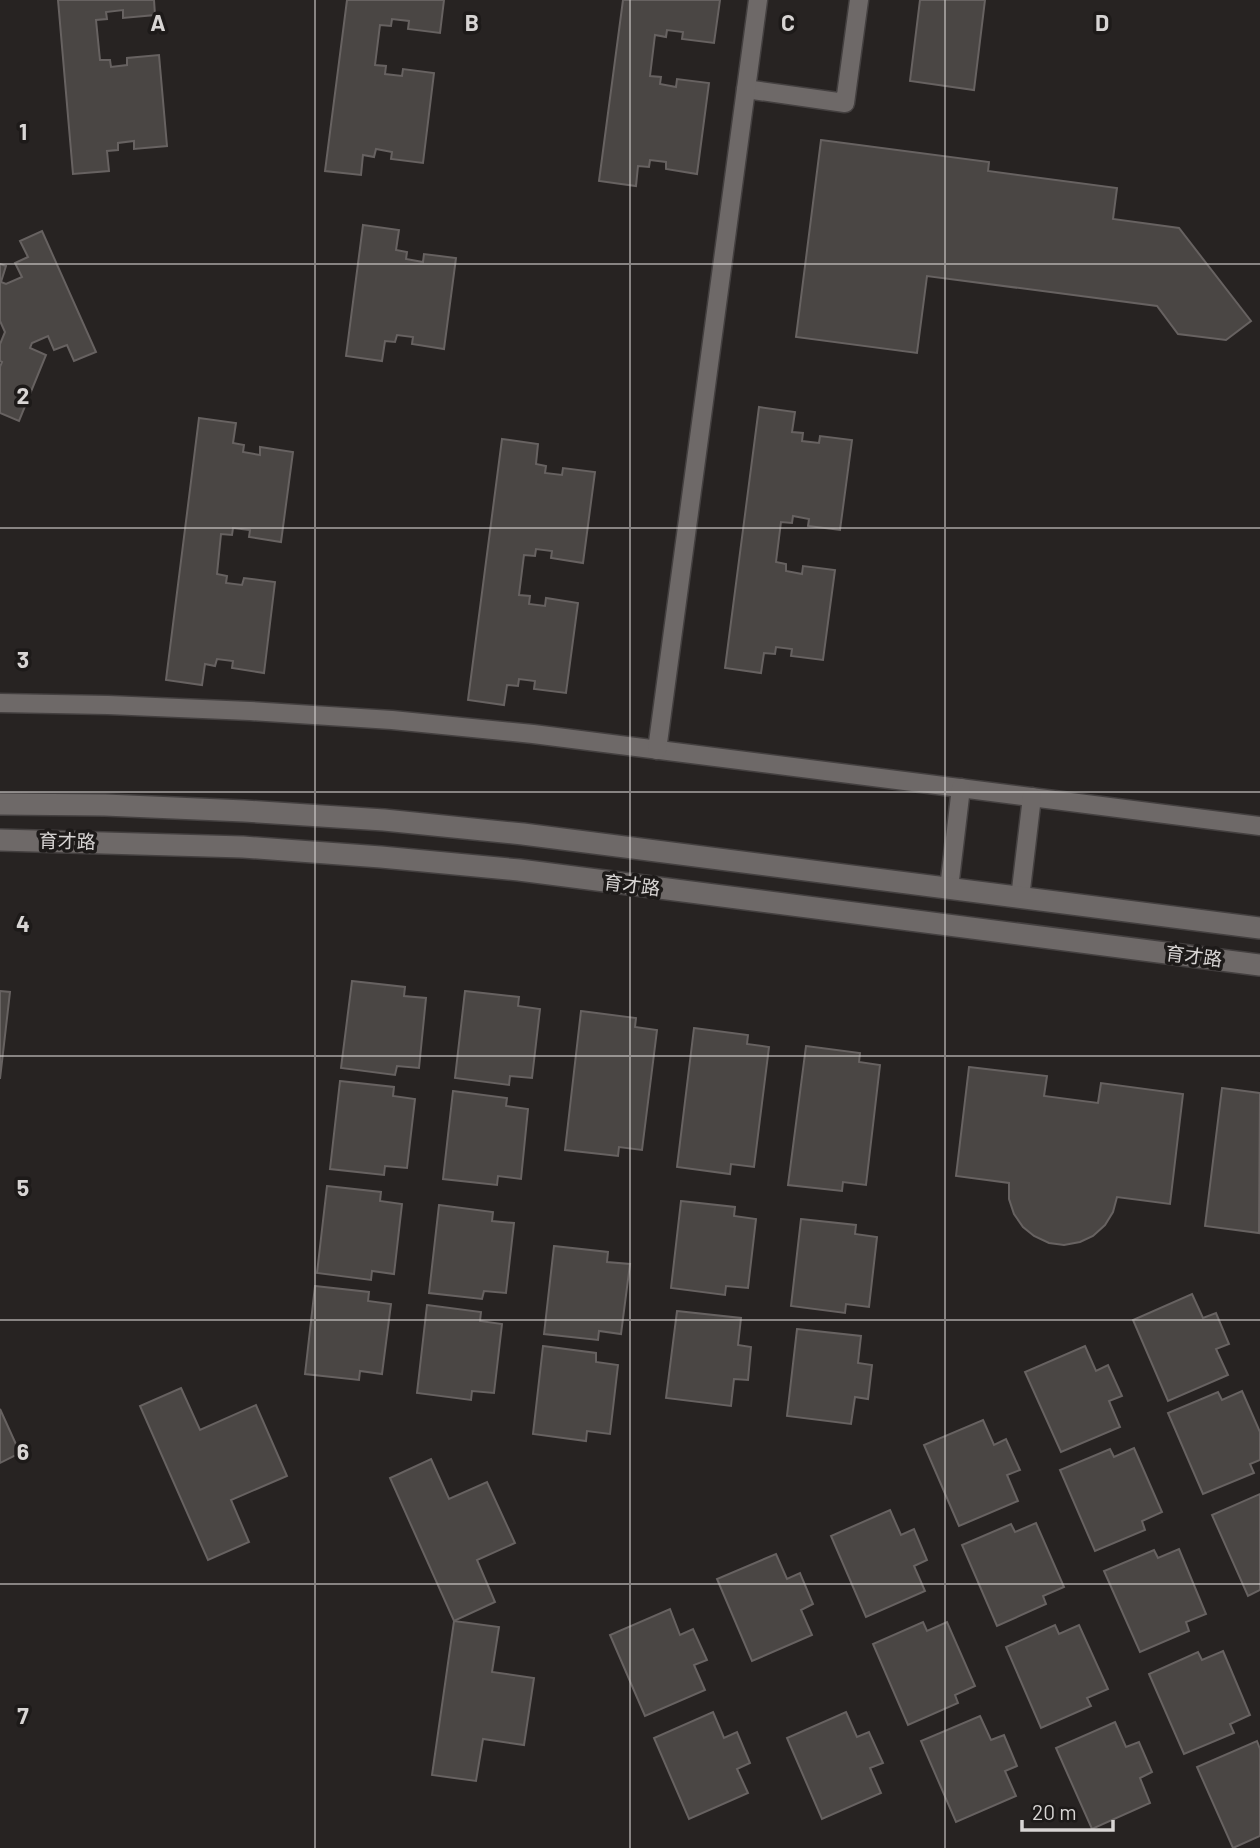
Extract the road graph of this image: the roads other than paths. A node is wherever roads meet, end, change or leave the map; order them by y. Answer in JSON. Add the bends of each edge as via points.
{"nodes":[{"id":1,"x":758,"y":0,"type":"edge"},
{"id":2,"x":859,"y":0,"type":"edge"},
{"id":3,"x":746,"y":89,"type":"junction"},
{"id":4,"x":0,"y":703,"type":"edge"},
{"id":5,"x":657,"y":750,"type":"junction"},
{"id":6,"x":961,"y":788,"type":"junction"},
{"id":7,"x":1032,"y":797,"type":"junction"},
{"id":8,"x":0,"y":804,"type":"edge"},
{"id":9,"x":1260,"y":826,"type":"edge"},
{"id":10,"x":0,"y":840,"type":"edge"},
{"id":11,"x":949,"y":888,"type":"junction"},
{"id":12,"x":1020,"y":898,"type":"junction"},
{"id":13,"x":1260,"y":928,"type":"edge"},
{"id":14,"x":1260,"y":965,"type":"edge"}],
"edges":[{"from":1,"to":3,"type":"lane"},
{"from":2,"to":3,"type":"lane","via":[[845,103]]},
{"from":3,"to":5,"type":"lane"},
{"from":4,"to":5,"type":"lane","via":[[224,709],[353,718]]},
{"from":5,"to":6,"type":"lane"},
{"from":6,"to":7,"type":"lane"},
{"from":6,"to":11,"type":"lane"},
{"from":7,"to":9,"type":"lane"},
{"from":7,"to":12,"type":"lane"},
{"from":8,"to":11,"type":"street","name":"育才路","via":[[384,820]]},
{"from":10,"to":14,"type":"street","name":"育才路","via":[[243,847],[505,869]]},
{"from":11,"to":12,"type":"street","name":"育才路"},
{"from":12,"to":13,"type":"street","name":"育才路"}]}
